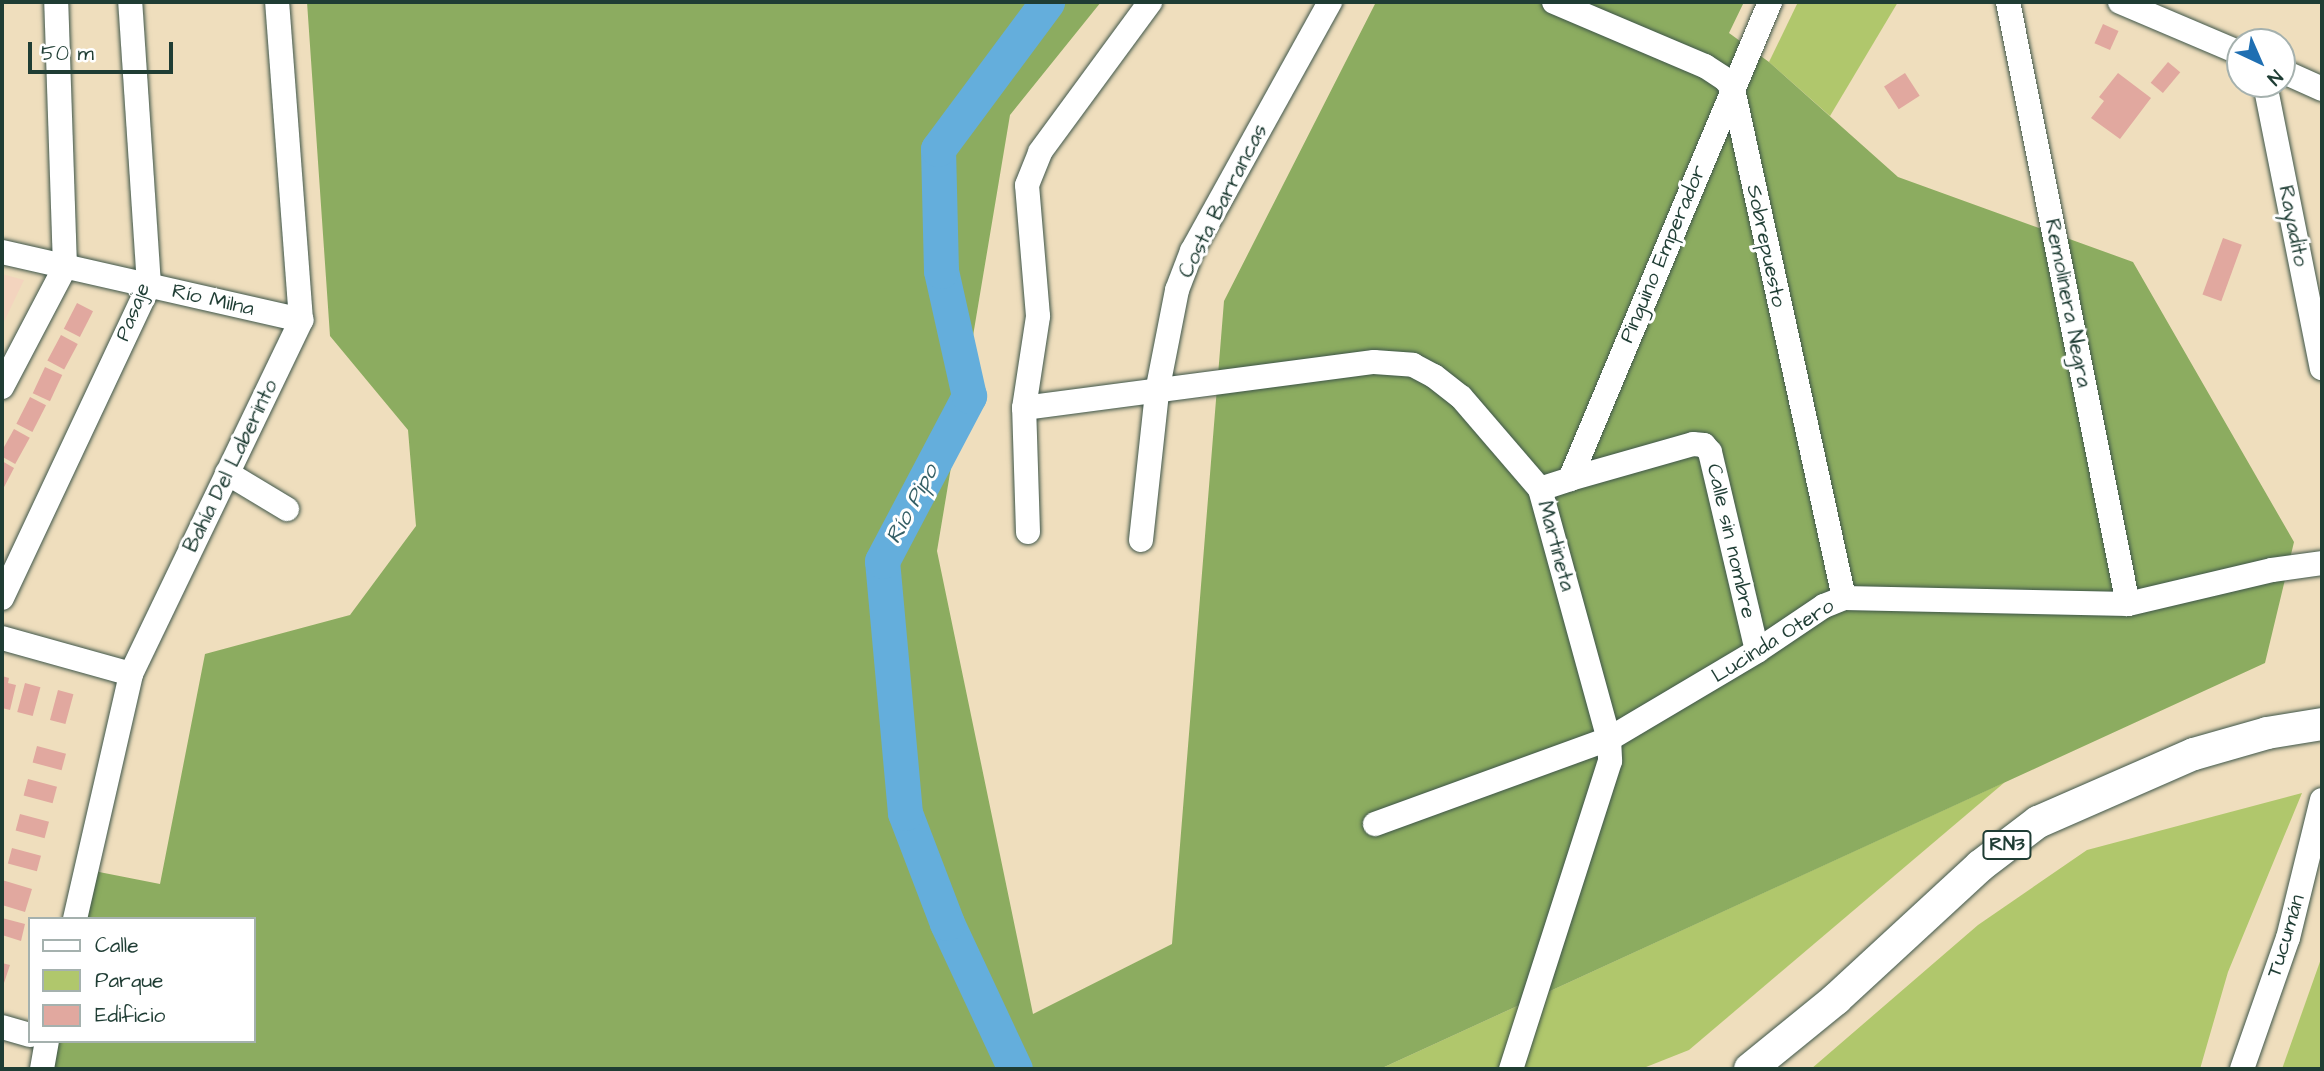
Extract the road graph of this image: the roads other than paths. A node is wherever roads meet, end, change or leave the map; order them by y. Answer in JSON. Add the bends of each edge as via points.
{"nodes":[{"id":1,"x":56,"y":2,"type":"edge"},
{"id":2,"x":130,"y":2,"type":"edge"},
{"id":3,"x":276,"y":2,"type":"edge"},
{"id":4,"x":1150,"y":2,"type":"edge"},
{"id":5,"x":1330,"y":2,"type":"edge"},
{"id":6,"x":1554,"y":2,"type":"edge"},
{"id":7,"x":1770,"y":2,"type":"edge"},
{"id":8,"x":2008,"y":2,"type":"edge"},
{"id":9,"x":2120,"y":2,"type":"edge"},
{"id":10,"x":2226,"y":47,"type":"edge"},
{"id":11,"x":2296,"y":77,"type":"edge"},
{"id":12,"x":1732,"y":89,"type":"junction"},
{"id":13,"x":2322,"y":89,"type":"edge"},
{"id":14,"x":2267,"y":98,"type":"edge"},
{"id":15,"x":2,"y":252,"type":"edge"},
{"id":16,"x":65,"y":267,"type":"junction"},
{"id":17,"x":149,"y":285,"type":"junction"},
{"id":18,"x":301,"y":320,"type":"junction"},
{"id":19,"x":2322,"y":368,"type":"edge"},
{"id":20,"x":2,"y":387,"type":"edge"},
{"id":21,"x":1157,"y":392,"type":"junction"},
{"id":22,"x":1024,"y":408,"type":"junction"},
{"id":23,"x":227,"y":474,"type":"junction"},
{"id":24,"x":1570,"y":479,"type":"junction"},
{"id":25,"x":1540,"y":489,"type":"junction"},
{"id":26,"x":287,"y":509,"type":"dead end"},
{"id":27,"x":1028,"y":531,"type":"dead end"},
{"id":28,"x":1142,"y":540,"type":"dead end"},
{"id":29,"x":2322,"y":563,"type":"edge"},
{"id":30,"x":2,"y":597,"type":"edge"},
{"id":31,"x":1844,"y":598,"type":"junction"},
{"id":32,"x":2128,"y":604,"type":"junction"},
{"id":33,"x":2,"y":638,"type":"edge"},
{"id":34,"x":1757,"y":651,"type":"junction"},
{"id":35,"x":131,"y":674,"type":"junction"},
{"id":36,"x":2322,"y":724,"type":"edge"},
{"id":37,"x":1609,"y":739,"type":"junction"},
{"id":38,"x":2322,"y":800,"type":"edge"},
{"id":39,"x":1375,"y":824,"type":"dead end"},
{"id":40,"x":75,"y":917,"type":"edge"},
{"id":41,"x":2,"y":1027,"type":"edge"},
{"id":42,"x":28,"y":1034,"type":"edge"},
{"id":43,"x":47,"y":1043,"type":"edge"},
{"id":44,"x":42,"y":1069,"type":"edge"},
{"id":45,"x":1511,"y":1069,"type":"edge"},
{"id":46,"x":1751,"y":1069,"type":"edge"},
{"id":47,"x":2242,"y":1069,"type":"edge"}],
"edges":[{"from":1,"to":16,"type":"street"},
{"from":2,"to":17,"type":"street","name":"Pasaje"},
{"from":3,"to":18,"type":"street","name":"Bahía Del Laberinto"},
{"from":4,"to":22,"type":"street","via":[[1040,152],[1027,186],[1038,317]]},
{"from":5,"to":21,"type":"street","name":"Costa Barrancas","via":[[1192,251],[1177,290]]},
{"from":6,"to":12,"type":"street","via":[[1705,65]]},
{"from":7,"to":12,"type":"street","name":"Pinguino Emperador"},
{"from":8,"to":32,"type":"street","name":"Remolinera Negra"},
{"from":9,"to":10,"type":"street"},
{"from":11,"to":13,"type":"street"},
{"from":12,"to":24,"type":"street","name":"Pinguino Emperador"},
{"from":12,"to":31,"type":"street","name":"Sobrepuesto"},
{"from":14,"to":19,"type":"street","name":"Rayadito"},
{"from":15,"to":16,"type":"street","name":"Río Milna"},
{"from":16,"to":17,"type":"street","name":"Río Milna"},
{"from":16,"to":20,"type":"street"},
{"from":17,"to":18,"type":"street","name":"Río Milna"},
{"from":17,"to":30,"type":"street","name":"Pasaje"},
{"from":18,"to":23,"type":"street","name":"Bahía Del Laberinto"},
{"from":21,"to":22,"type":"street","name":"Martineta"},
{"from":21,"to":25,"type":"street","name":"Martineta","via":[[1374,362],[1413,365],[1461,397]]},
{"from":21,"to":28,"type":"street","name":"Costa Barrancas"},
{"from":22,"to":27,"type":"street"},
{"from":23,"to":26,"type":"street"},
{"from":23,"to":35,"type":"street","name":"Bahía Del Laberinto"},
{"from":24,"to":25,"type":"street"},
{"from":24,"to":34,"type":"street","name":"Calle sin nombre","via":[[1703,445],[1710,452]]},
{"from":25,"to":37,"type":"street","name":"Martineta"},
{"from":29,"to":32,"type":"street","name":"Lucinda Otero"},
{"from":31,"to":32,"type":"street","name":"Lucinda Otero"},
{"from":31,"to":34,"type":"street","name":"Lucinda Otero","via":[[1824,606]]},
{"from":33,"to":35,"type":"street"},
{"from":34,"to":37,"type":"street","name":"Lucinda Otero"},
{"from":35,"to":40,"type":"street","name":"Bahía Del Laberinto"},
{"from":36,"to":46,"type":"main road","number":"RN3","via":[[2267,733],[2194,754],[2038,822],[1980,866],[1836,999]]},
{"from":37,"to":39,"type":"street","name":"Lucinda Otero"},
{"from":37,"to":45,"type":"street","name":"Martineta","via":[[1611,761]]},
{"from":38,"to":47,"type":"street","name":"Tucumán","via":[[2288,938]]},
{"from":41,"to":42,"type":"street"},
{"from":43,"to":44,"type":"street"}]}
